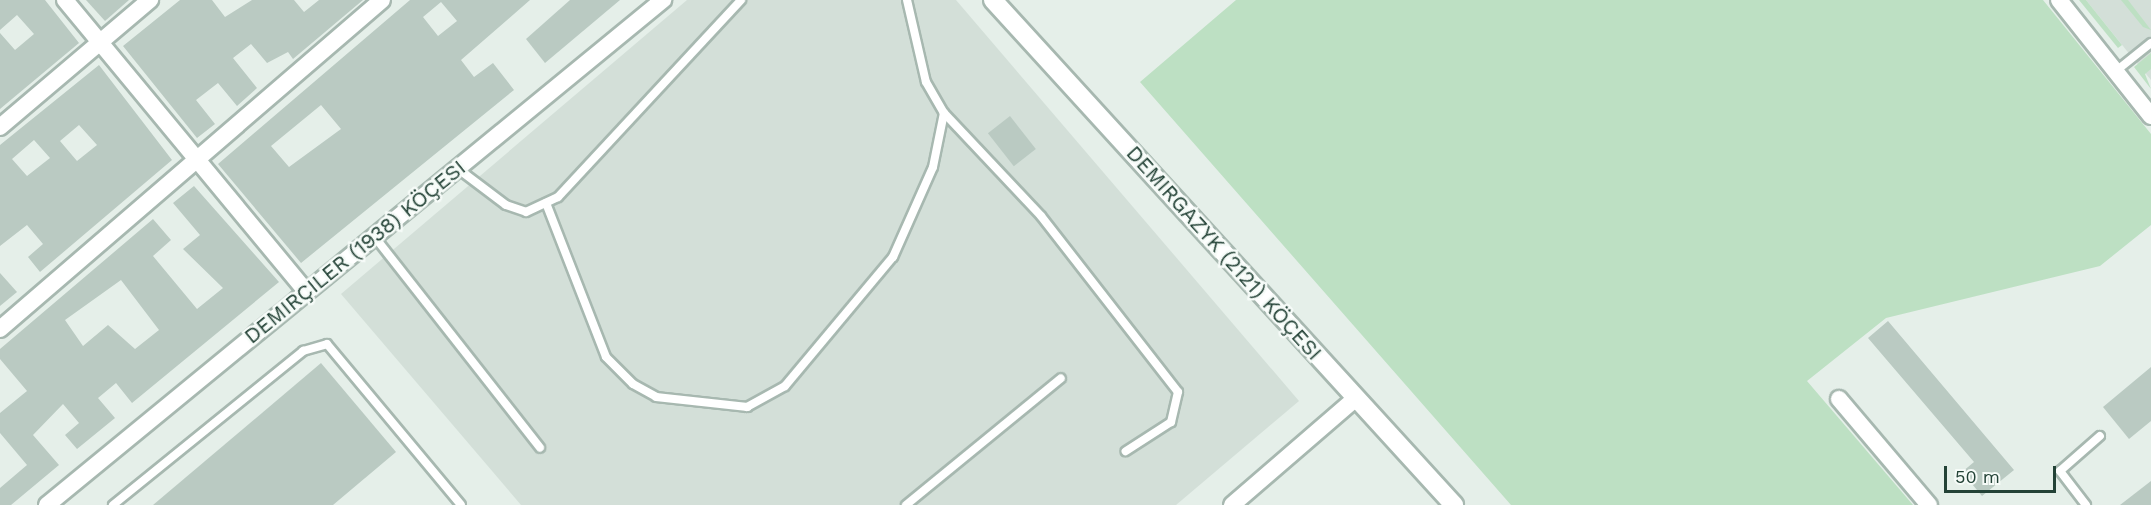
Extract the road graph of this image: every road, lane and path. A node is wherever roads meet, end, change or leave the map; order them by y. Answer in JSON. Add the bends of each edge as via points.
{"nodes":[{"id":1,"x":65,"y":0,"type":"edge"},
{"id":2,"x":150,"y":0,"type":"edge"},
{"id":3,"x":382,"y":0,"type":"edge"},
{"id":4,"x":663,"y":0,"type":"edge"},
{"id":5,"x":741,"y":0,"type":"edge"},
{"id":6,"x":907,"y":0,"type":"edge"},
{"id":7,"x":993,"y":0,"type":"edge"},
{"id":8,"x":2059,"y":0,"type":"edge"},
{"id":9,"x":99,"y":41,"type":"junction"},
{"id":10,"x":2151,"y":43,"type":"edge"},
{"id":11,"x":2116,"y":71,"type":"junction"},
{"id":12,"x":944,"y":114,"type":"junction"},
{"id":13,"x":2151,"y":116,"type":"edge"},
{"id":14,"x":0,"y":127,"type":"edge"},
{"id":15,"x":196,"y":158,"type":"junction"},
{"id":16,"x":457,"y":168,"type":"junction"},
{"id":17,"x":546,"y":203,"type":"junction"},
{"id":18,"x":374,"y":236,"type":"junction"},
{"id":19,"x":306,"y":291,"type":"junction"},
{"id":20,"x":0,"y":329,"type":"edge"},
{"id":21,"x":1061,"y":378,"type":"dead end"},
{"id":22,"x":1356,"y":398,"type":"junction"},
{"id":23,"x":1839,"y":399,"type":"dead end"},
{"id":24,"x":2100,"y":436,"type":"dead end"},
{"id":25,"x":540,"y":448,"type":"dead end"},
{"id":26,"x":1126,"y":451,"type":"dead end"},
{"id":27,"x":47,"y":505,"type":"edge"},
{"id":28,"x":113,"y":505,"type":"edge"},
{"id":29,"x":461,"y":505,"type":"edge"},
{"id":30,"x":906,"y":505,"type":"edge"},
{"id":31,"x":1232,"y":505,"type":"edge"},
{"id":32,"x":1454,"y":505,"type":"edge"},
{"id":33,"x":1929,"y":505,"type":"edge"},
{"id":34,"x":2086,"y":505,"type":"edge"}],
"edges":[{"from":1,"to":9,"type":"street"},
{"from":2,"to":9,"type":"street"},
{"from":3,"to":15,"type":"street"},
{"from":4,"to":16,"type":"street","name":"DEMIRÇILER (1938) KÖÇESI"},
{"from":5,"to":17,"type":"lane","via":[[574,181]]},
{"from":6,"to":12,"type":"lane","via":[[926,82]]},
{"from":7,"to":22,"type":"street","name":"DEMIRGAZYK (2121) KÖÇESI"},
{"from":8,"to":11,"type":"street"},
{"from":9,"to":14,"type":"street"},
{"from":9,"to":15,"type":"street"},
{"from":10,"to":11,"type":"lane"},
{"from":11,"to":13,"type":"street"},
{"from":12,"to":17,"type":"lane","via":[[933,167],[893,256],[785,386],[747,406],[656,397],[633,384],[606,357]]},
{"from":12,"to":26,"type":"lane","via":[[1041,216],[1178,392],[1171,422]]},
{"from":15,"to":19,"type":"street"},
{"from":15,"to":20,"type":"street"},
{"from":16,"to":17,"type":"lane","via":[[507,205],[526,212]]},
{"from":16,"to":18,"type":"street","name":"DEMIRÇILER (1938) KÖÇESI"},
{"from":18,"to":19,"type":"street","name":"DEMIRÇILER (1938) KÖÇESI"},
{"from":18,"to":25,"type":"lane"},
{"from":19,"to":27,"type":"street","name":"DEMIRÇILER (1938) KÖÇESI"},
{"from":21,"to":30,"type":"lane"},
{"from":22,"to":31,"type":"street"},
{"from":22,"to":32,"type":"street","name":"DEMIRGAZYK (2121) KÖÇESI"},
{"from":23,"to":33,"type":"street"},
{"from":24,"to":34,"type":"lane","via":[[2060,471]]},
{"from":28,"to":29,"type":"lane","via":[[303,351],[327,344]]}]}
